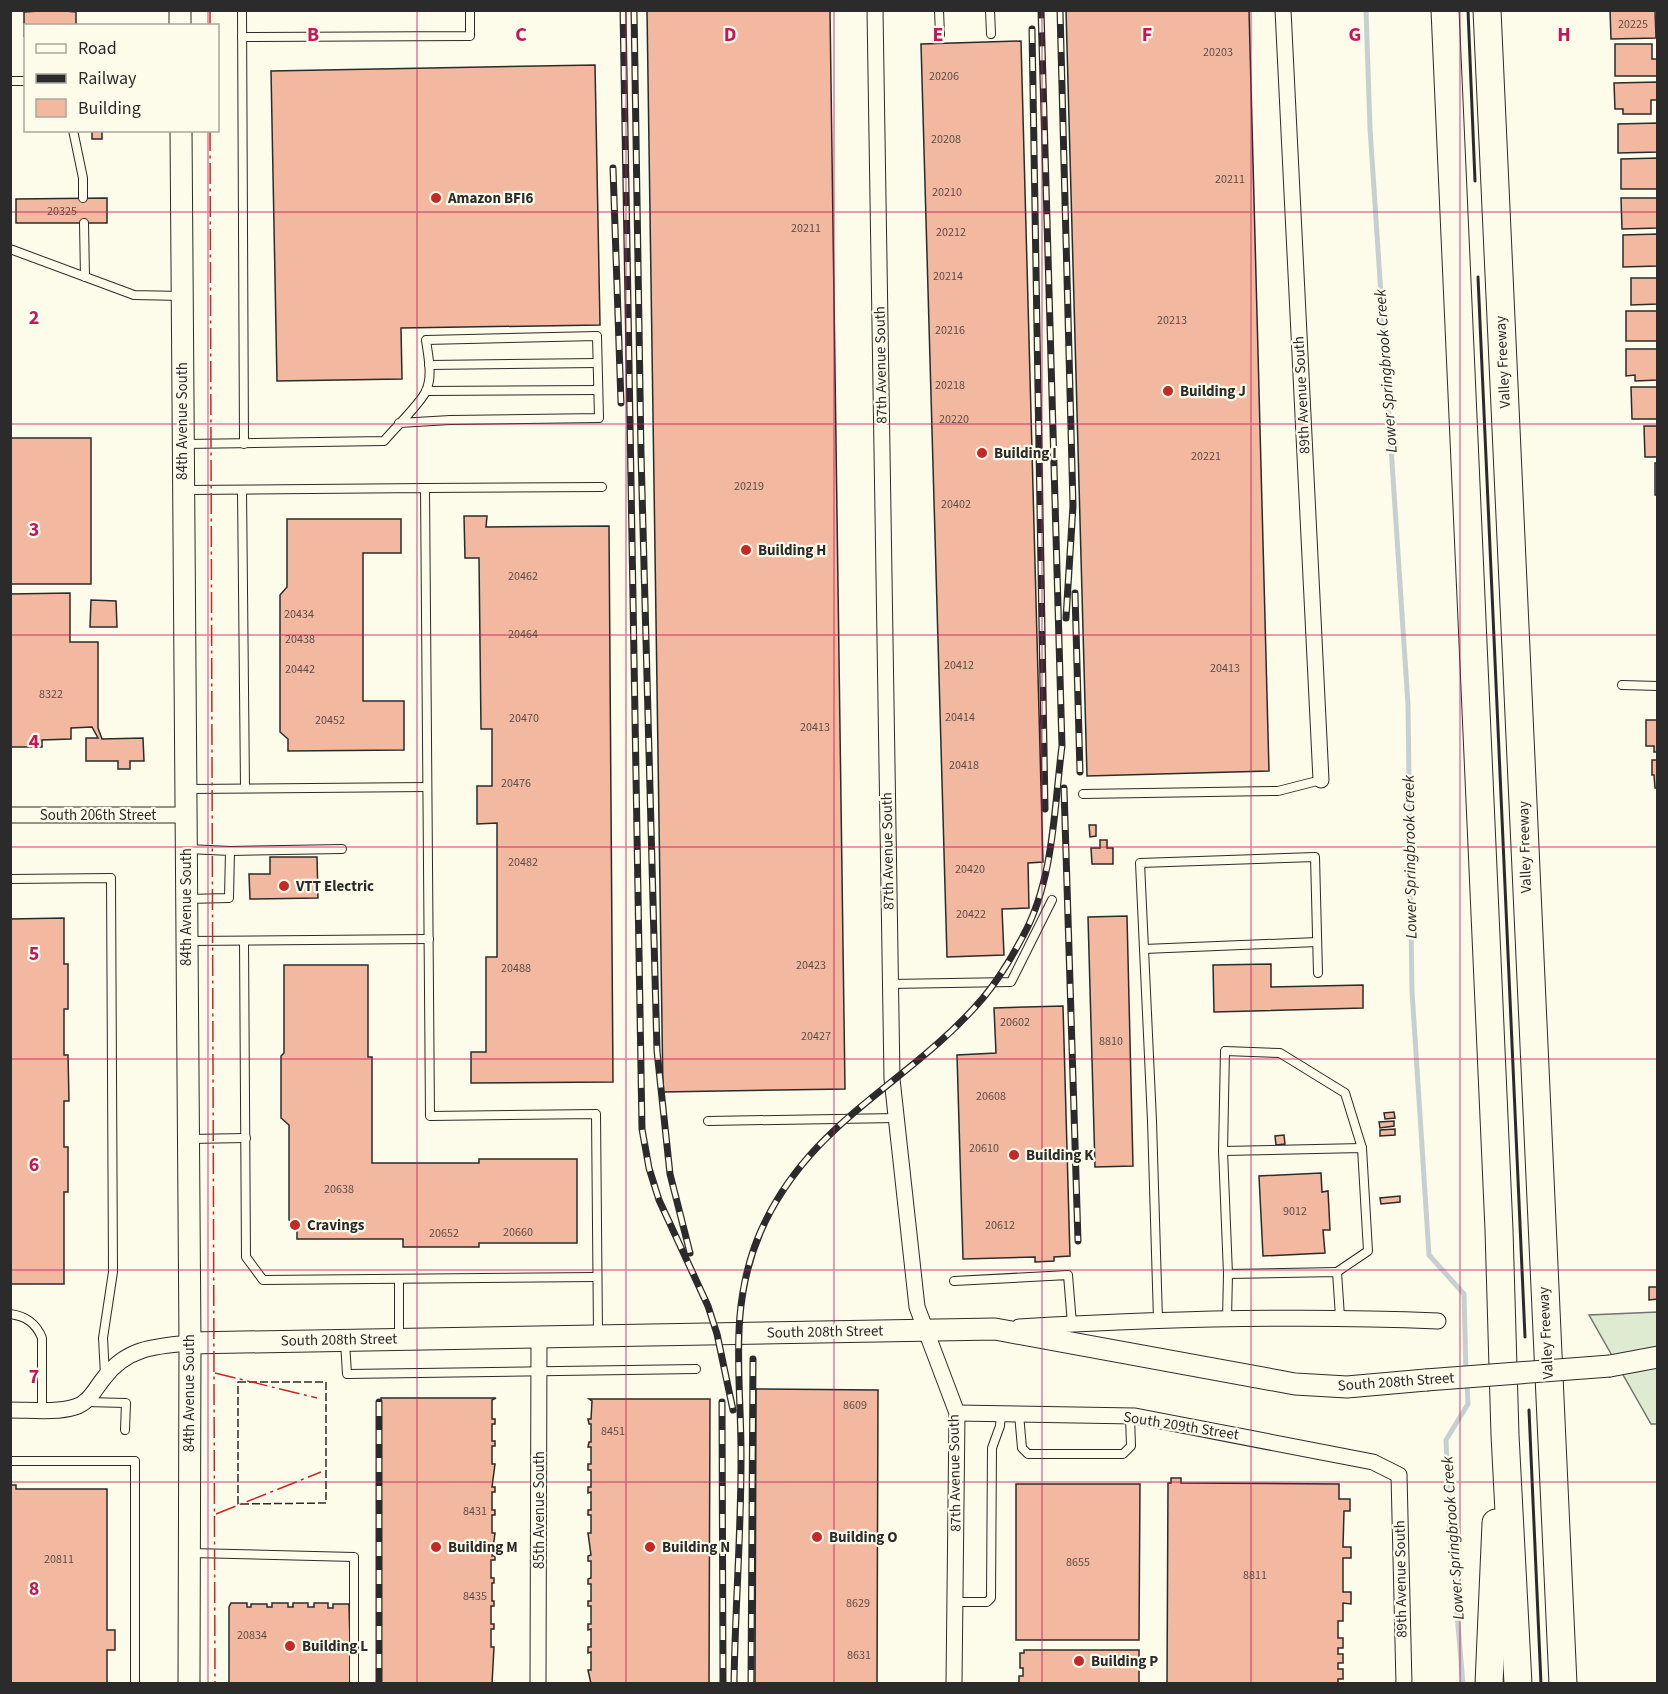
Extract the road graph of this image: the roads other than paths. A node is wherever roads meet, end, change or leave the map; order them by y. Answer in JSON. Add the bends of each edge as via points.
{"nodes":[{"id":1,"x":242,"y":10,"type":"edge"},
{"id":2,"x":470,"y":10,"type":"edge"},
{"id":3,"x":875,"y":10,"type":"edge"},
{"id":4,"x":939,"y":10,"type":"edge"},
{"id":5,"x":990,"y":10,"type":"edge"},
{"id":6,"x":1283,"y":10,"type":"edge"},
{"id":7,"x":1445,"y":10,"type":"edge"},
{"id":8,"x":1487,"y":10,"type":"edge"},
{"id":9,"x":991,"y":34,"type":"dead end"},
{"id":10,"x":940,"y":35,"type":"dead end"},
{"id":11,"x":242,"y":37,"type":"junction"},
{"id":12,"x":73,"y":132,"type":"edge"},
{"id":13,"x":181,"y":132,"type":"edge"},
{"id":14,"x":83,"y":198,"type":"dead end"},
{"id":15,"x":84,"y":223,"type":"dead end"},
{"id":16,"x":10,"y":249,"type":"edge"},
{"id":17,"x":85,"y":277,"type":"junction"},
{"id":18,"x":182,"y":297,"type":"junction"},
{"id":19,"x":597,"y":363,"type":"junction"},
{"id":20,"x":429,"y":365,"type":"junction"},
{"id":21,"x":598,"y":390,"type":"junction"},
{"id":22,"x":426,"y":391,"type":"junction"},
{"id":23,"x":399,"y":423,"type":"junction"},
{"id":24,"x":183,"y":444,"type":"junction"},
{"id":25,"x":244,"y":444,"type":"junction"},
{"id":26,"x":602,"y":487,"type":"dead end"},
{"id":27,"x":425,"y":488,"type":"junction"},
{"id":28,"x":183,"y":490,"type":"junction"},
{"id":29,"x":242,"y":490,"type":"junction"},
{"id":30,"x":1622,"y":685,"type":"dead end"},
{"id":31,"x":1658,"y":686,"type":"edge"},
{"id":32,"x":1321,"y":780,"type":"joint"},
{"id":33,"x":428,"y":787,"type":"junction"},
{"id":34,"x":245,"y":788,"type":"junction"},
{"id":35,"x":184,"y":789,"type":"junction"},
{"id":36,"x":1083,"y":794,"type":"dead end"},
{"id":37,"x":10,"y":815,"type":"edge"},
{"id":38,"x":185,"y":815,"type":"junction"},
{"id":39,"x":185,"y":849,"type":"junction"},
{"id":40,"x":342,"y":849,"type":"dead end"},
{"id":41,"x":230,"y":851,"type":"junction"},
{"id":42,"x":10,"y":879,"type":"edge"},
{"id":43,"x":186,"y":899,"type":"junction"},
{"id":44,"x":1052,"y":900,"type":"dead end"},
{"id":45,"x":429,"y":939,"type":"junction"},
{"id":46,"x":186,"y":941,"type":"junction"},
{"id":47,"x":244,"y":941,"type":"junction"},
{"id":48,"x":1317,"y":942,"type":"junction"},
{"id":49,"x":1144,"y":949,"type":"junction"},
{"id":50,"x":1318,"y":973,"type":"dead end"},
{"id":51,"x":890,"y":984,"type":"junction"},
{"id":52,"x":896,"y":1118,"type":"junction"},
{"id":53,"x":708,"y":1121,"type":"dead end"},
{"id":54,"x":246,"y":1138,"type":"junction"},
{"id":55,"x":188,"y":1139,"type":"junction"},
{"id":56,"x":1362,"y":1148,"type":"junction"},
{"id":57,"x":1223,"y":1151,"type":"junction"},
{"id":58,"x":1337,"y":1272,"type":"junction"},
{"id":59,"x":1228,"y":1274,"type":"junction"},
{"id":60,"x":597,"y":1277,"type":"junction"},
{"id":61,"x":399,"y":1279,"type":"junction"},
{"id":62,"x":954,"y":1281,"type":"dead end"},
{"id":63,"x":10,"y":1314,"type":"edge"},
{"id":64,"x":1340,"y":1317,"type":"junction"},
{"id":65,"x":1227,"y":1318,"type":"junction"},
{"id":66,"x":1158,"y":1319,"type":"junction"},
{"id":67,"x":1438,"y":1320,"type":"dead end"},
{"id":68,"x":1072,"y":1324,"type":"junction"},
{"id":69,"x":995,"y":1329,"type":"junction"},
{"id":70,"x":926,"y":1330,"type":"junction"},
{"id":71,"x":598,"y":1336,"type":"junction"},
{"id":72,"x":539,"y":1337,"type":"junction"},
{"id":73,"x":399,"y":1339,"type":"junction"},
{"id":74,"x":345,"y":1340,"type":"junction"},
{"id":75,"x":190,"y":1343,"type":"junction"},
{"id":76,"x":1658,"y":1357,"type":"edge"},
{"id":77,"x":696,"y":1369,"type":"dead end"},
{"id":78,"x":539,"y":1370,"type":"junction"},
{"id":79,"x":105,"y":1376,"type":"junction"},
{"id":80,"x":85,"y":1402,"type":"junction"},
{"id":81,"x":10,"y":1410,"type":"edge"},
{"id":82,"x":42,"y":1410,"type":"junction"},
{"id":83,"x":957,"y":1413,"type":"junction"},
{"id":84,"x":1001,"y":1414,"type":"junction"},
{"id":85,"x":1019,"y":1414,"type":"junction"},
{"id":86,"x":1130,"y":1416,"type":"junction"},
{"id":87,"x":125,"y":1430,"type":"dead end"},
{"id":88,"x":1505,"y":1435,"type":"junction"},
{"id":89,"x":10,"y":1461,"type":"edge"},
{"id":90,"x":1399,"y":1475,"type":"joint"},
{"id":91,"x":189,"y":1553,"type":"junction"},
{"id":92,"x":955,"y":1602,"type":"junction"},
{"id":93,"x":135,"y":1683,"type":"edge"},
{"id":94,"x":189,"y":1683,"type":"edge"},
{"id":95,"x":354,"y":1683,"type":"edge"},
{"id":96,"x":538,"y":1683,"type":"edge"},
{"id":97,"x":954,"y":1683,"type":"edge"},
{"id":98,"x":1404,"y":1683,"type":"edge"},
{"id":99,"x":1489,"y":1683,"type":"edge"},
{"id":100,"x":1518,"y":1683,"type":"edge"},
{"id":101,"x":1563,"y":1683,"type":"edge"}],
"edges":[{"from":1,"to":11,"type":"lane"},
{"from":2,"to":11,"type":"lane","via":[[470,36]]},
{"from":3,"to":51,"type":"street","name":"87th Avenue South"},
{"from":4,"to":10,"type":"lane"},
{"from":5,"to":9,"type":"lane"},
{"from":6,"to":32,"type":"street","name":"89th Avenue South"},
{"from":7,"to":88,"type":"highway","via":[[1499,1218]]},
{"from":8,"to":101,"type":"highway","name":"Valley Freeway"},
{"from":11,"to":25,"type":"lane"},
{"from":12,"to":14,"type":"lane"},
{"from":13,"to":18,"type":"main road","name":"84th Avenue South"},
{"from":15,"to":17,"type":"lane"},
{"from":16,"to":17,"type":"lane"},
{"from":17,"to":18,"type":"lane","via":[[134,295]]},
{"from":18,"to":24,"type":"main road","name":"84th Avenue South"},
{"from":19,"to":20,"type":"lane"},
{"from":19,"to":20,"type":"lane","via":[[597,336],[426,340]]},
{"from":19,"to":21,"type":"lane"},
{"from":20,"to":22,"type":"lane"},
{"from":21,"to":22,"type":"lane"},
{"from":21,"to":23,"type":"lane","via":[[599,418]]},
{"from":22,"to":23,"type":"lane"},
{"from":23,"to":25,"type":"lane","via":[[384,441]]},
{"from":24,"to":25,"type":"lane"},
{"from":24,"to":28,"type":"main road","name":"84th Avenue South"},
{"from":26,"to":27,"type":"lane"},
{"from":27,"to":29,"type":"lane"},
{"from":27,"to":33,"type":"lane"},
{"from":28,"to":29,"type":"lane"},
{"from":28,"to":35,"type":"main road","name":"84th Avenue South"},
{"from":29,"to":34,"type":"lane"},
{"from":30,"to":31,"type":"lane"},
{"from":32,"to":36,"type":"lane","via":[[1278,791]]},
{"from":33,"to":34,"type":"lane"},
{"from":33,"to":45,"type":"lane"},
{"from":34,"to":35,"type":"lane"},
{"from":35,"to":38,"type":"main road","name":"84th Avenue South"},
{"from":37,"to":38,"type":"street","name":"South 206th Street"},
{"from":38,"to":39,"type":"main road","name":"84th Avenue South"},
{"from":39,"to":41,"type":"lane"},
{"from":39,"to":43,"type":"main road","name":"84th Avenue South"},
{"from":40,"to":41,"type":"lane"},
{"from":41,"to":43,"type":"lane","via":[[229,898]]},
{"from":42,"to":79,"type":"lane","via":[[111,878],[112,1272],[103,1338]]},
{"from":43,"to":46,"type":"main road","name":"84th Avenue South"},
{"from":44,"to":51,"type":"lane","via":[[1011,982]]},
{"from":45,"to":47,"type":"lane"},
{"from":45,"to":60,"type":"lane","via":[[430,1116],[596,1114]]},
{"from":46,"to":47,"type":"lane"},
{"from":46,"to":55,"type":"main road","name":"84th Avenue South"},
{"from":47,"to":54,"type":"lane"},
{"from":48,"to":49,"type":"lane"},
{"from":48,"to":49,"type":"lane","via":[[1315,857],[1140,864]]},
{"from":48,"to":50,"type":"lane"},
{"from":49,"to":66,"type":"lane"},
{"from":51,"to":52,"type":"street","name":"87th Avenue South"},
{"from":52,"to":53,"type":"lane"},
{"from":52,"to":70,"type":"street","name":"87th Avenue South","via":[[916,1307]]},
{"from":54,"to":55,"type":"lane"},
{"from":54,"to":61,"type":"lane","via":[[246,1257],[263,1280]]},
{"from":55,"to":75,"type":"main road","name":"84th Avenue South"},
{"from":56,"to":57,"type":"lane"},
{"from":56,"to":57,"type":"lane","via":[[1345,1093],[1280,1053],[1225,1051]]},
{"from":56,"to":58,"type":"lane","via":[[1368,1251]]},
{"from":57,"to":59,"type":"lane"},
{"from":58,"to":59,"type":"lane"},
{"from":58,"to":64,"type":"lane"},
{"from":59,"to":65,"type":"lane"},
{"from":60,"to":61,"type":"lane"},
{"from":60,"to":71,"type":"lane"},
{"from":61,"to":73,"type":"lane"},
{"from":62,"to":68,"type":"lane","via":[[1068,1275]]},
{"from":63,"to":82,"type":"lane","via":[[26,1318],[42,1338]]},
{"from":64,"to":65,"type":"street"},
{"from":64,"to":67,"type":"street"},
{"from":65,"to":66,"type":"street"},
{"from":66,"to":68,"type":"street"},
{"from":68,"to":69,"type":"street"},
{"from":69,"to":70,"type":"main road","name":"South 208th Street"},
{"from":69,"to":76,"type":"main road","name":"South 208th Street","bridge":true,"via":[[1295,1384],[1347,1387],[1610,1366]]},
{"from":70,"to":71,"type":"main road","name":"South 208th Street"},
{"from":70,"to":83,"type":"street","name":"87th Avenue South"},
{"from":71,"to":72,"type":"main road","name":"South 208th Street"},
{"from":72,"to":73,"type":"main road","name":"South 208th Street"},
{"from":72,"to":78,"type":"street","name":"85th Avenue South"},
{"from":73,"to":74,"type":"main road","name":"South 208th Street"},
{"from":74,"to":75,"type":"main road","name":"South 208th Street"},
{"from":74,"to":78,"type":"lane","via":[[347,1374]]},
{"from":75,"to":79,"type":"street","name":"South 208th Street","via":[[138,1350],[120,1360]]},
{"from":75,"to":91,"type":"main road","name":"84th Avenue South"},
{"from":77,"to":78,"type":"lane"},
{"from":78,"to":96,"type":"street","name":"85th Avenue South"},
{"from":79,"to":80,"type":"street","name":"South 208th Street"},
{"from":80,"to":82,"type":"street","via":[[76,1407]]},
{"from":80,"to":87,"type":"lane","via":[[126,1403]]},
{"from":81,"to":82,"type":"street"},
{"from":83,"to":84,"type":"street","name":"South 209th Street"},
{"from":83,"to":92,"type":"street","name":"87th Avenue South"},
{"from":84,"to":85,"type":"street","name":"South 209th Street"},
{"from":84,"to":92,"type":"lane","via":[[992,1448],[991,1598],[987,1602]]},
{"from":85,"to":86,"type":"street","name":"South 209th Street"},
{"from":85,"to":86,"type":"lane","via":[[1022,1448],[1028,1454],[1123,1454],[1131,1446]]},
{"from":86,"to":90,"type":"street","name":"South 209th Street","via":[[1373,1462]]},
{"from":88,"to":99,"type":"highway","via":[[1493,1550]]},
{"from":88,"to":100,"type":"highway"},
{"from":89,"to":93,"type":"lane","via":[[135,1461]]},
{"from":90,"to":98,"type":"street","name":"89th Avenue South"},
{"from":91,"to":94,"type":"main road","name":"84th Avenue South"},
{"from":91,"to":95,"type":"lane","via":[[354,1557]]},
{"from":92,"to":97,"type":"street","name":"87th Avenue South"}]}
